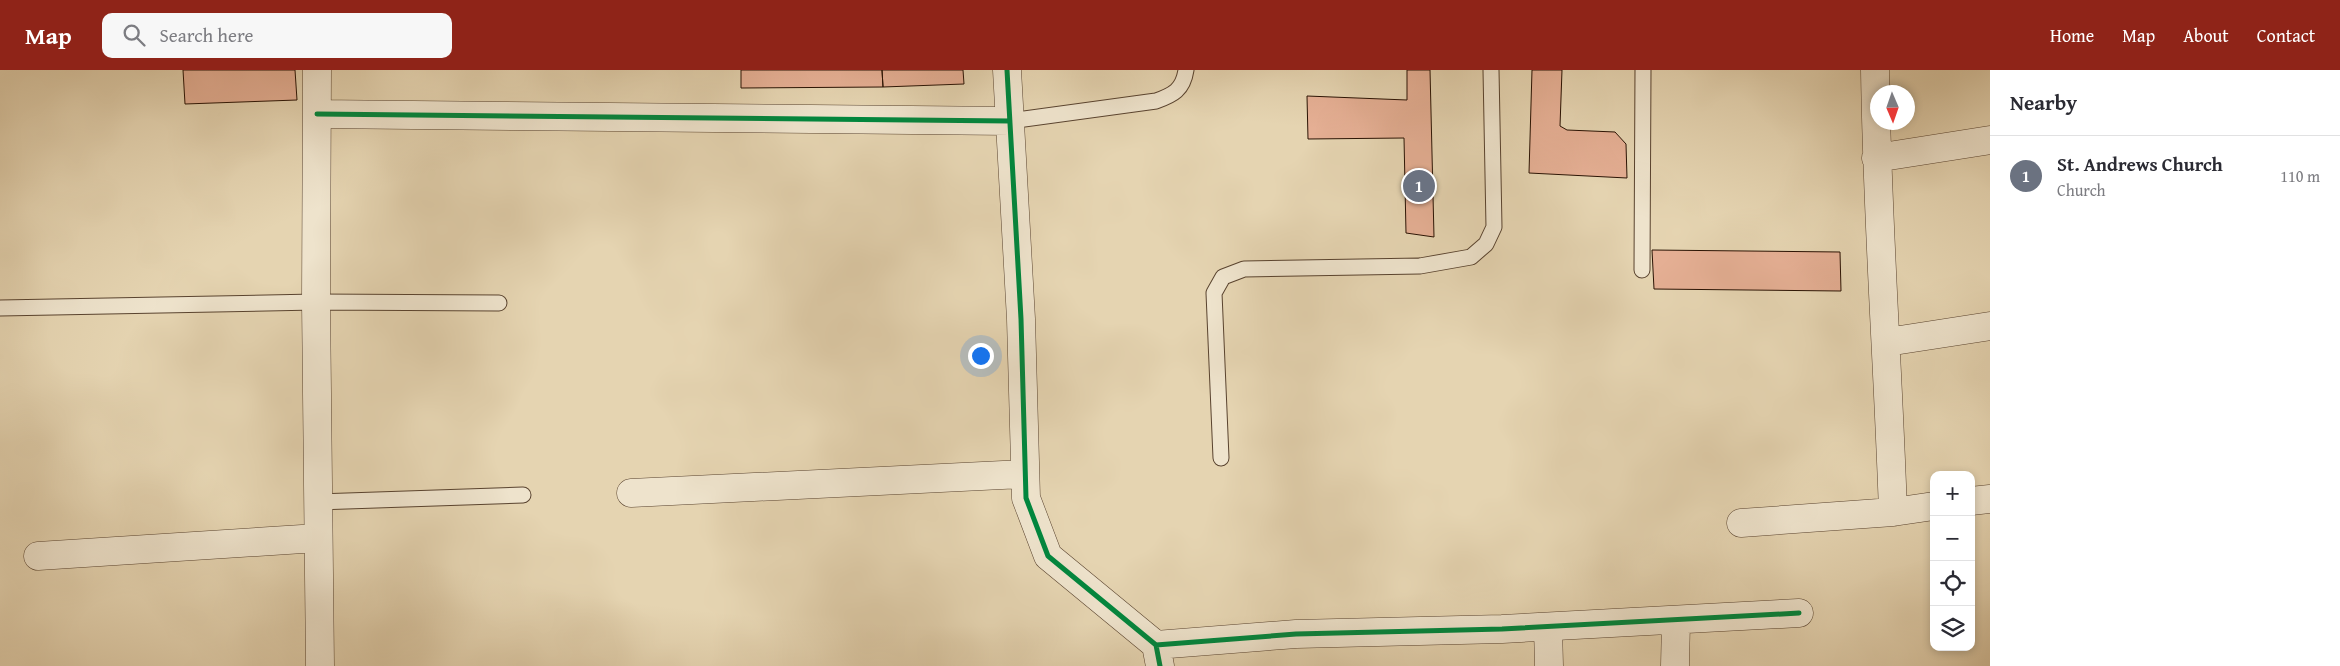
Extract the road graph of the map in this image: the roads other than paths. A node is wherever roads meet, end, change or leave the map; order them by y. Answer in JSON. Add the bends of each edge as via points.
{"nodes":[{"id":1,"x":317,"y":70,"type":"edge"},
{"id":2,"x":1007,"y":70,"type":"edge"},
{"id":3,"x":1186,"y":70,"type":"edge"},
{"id":4,"x":1491,"y":70,"type":"edge"},
{"id":5,"x":1644,"y":70,"type":"edge"},
{"id":6,"x":1875,"y":70,"type":"edge"},
{"id":7,"x":317,"y":114,"type":"junction"},
{"id":8,"x":1010,"y":121,"type":"junction"},
{"id":9,"x":1990,"y":140,"type":"edge"},
{"id":10,"x":1876,"y":158,"type":"junction"},
{"id":11,"x":1642,"y":270,"type":"dead end"},
{"id":12,"x":316,"y":302,"type":"junction"},
{"id":13,"x":500,"y":303,"type":"dead end"},
{"id":14,"x":0,"y":308,"type":"edge"},
{"id":15,"x":1990,"y":326,"type":"edge"},
{"id":16,"x":1887,"y":342,"type":"junction"},
{"id":17,"x":1221,"y":458,"type":"dead end"},
{"id":18,"x":1025,"y":474,"type":"junction"},
{"id":19,"x":631,"y":493,"type":"dead end"},
{"id":20,"x":523,"y":495,"type":"dead end"},
{"id":21,"x":1990,"y":498,"type":"edge"},
{"id":22,"x":1975,"y":500,"type":"edge"},
{"id":23,"x":317,"y":502,"type":"junction"},
{"id":24,"x":1930,"y":507,"type":"edge"},
{"id":25,"x":1892,"y":512,"type":"junction"},
{"id":26,"x":1741,"y":524,"type":"dead end"},
{"id":27,"x":318,"y":538,"type":"junction"},
{"id":28,"x":38,"y":556,"type":"dead end"},
{"id":29,"x":1799,"y":613,"type":"dead end"},
{"id":30,"x":1676,"y":621,"type":"junction"},
{"id":31,"x":1548,"y":627,"type":"junction"},
{"id":32,"x":1158,"y":655,"type":"edge"},
{"id":33,"x":320,"y":666,"type":"edge"},
{"id":34,"x":1549,"y":666,"type":"edge"},
{"id":35,"x":1675,"y":666,"type":"edge"}],
"edges":[{"from":1,"to":7,"type":"street"},
{"from":2,"to":8,"type":"street"},
{"from":3,"to":8,"type":"lane","via":[[1184,80],[1172,96],[1156,101]]},
{"from":4,"to":17,"type":"lane","via":[[1494,227],[1486,244],[1470,256],[1420,266],[1244,269],[1223,277],[1214,293]]},
{"from":5,"to":11,"type":"lane"},
{"from":6,"to":10,"type":"street"},
{"from":7,"to":8,"type":"street"},
{"from":7,"to":12,"type":"street"},
{"from":8,"to":18,"type":"street","via":[[1021,319]]},
{"from":9,"to":10,"type":"street"},
{"from":10,"to":16,"type":"street"},
{"from":12,"to":13,"type":"lane"},
{"from":12,"to":14,"type":"lane"},
{"from":12,"to":23,"type":"street"},
{"from":15,"to":16,"type":"street"},
{"from":16,"to":25,"type":"street"},
{"from":18,"to":19,"type":"street"},
{"from":18,"to":32,"type":"street","via":[[1026,498],[1048,556]]},
{"from":20,"to":23,"type":"lane"},
{"from":21,"to":22,"type":"street"},
{"from":23,"to":27,"type":"street"},
{"from":24,"to":25,"type":"street"},
{"from":25,"to":26,"type":"street"},
{"from":27,"to":28,"type":"street"},
{"from":27,"to":33,"type":"street"},
{"from":29,"to":30,"type":"street"},
{"from":30,"to":31,"type":"street"},
{"from":30,"to":35,"type":"street"},
{"from":31,"to":32,"type":"street","via":[[1296,634]]},
{"from":31,"to":34,"type":"street"}]}
